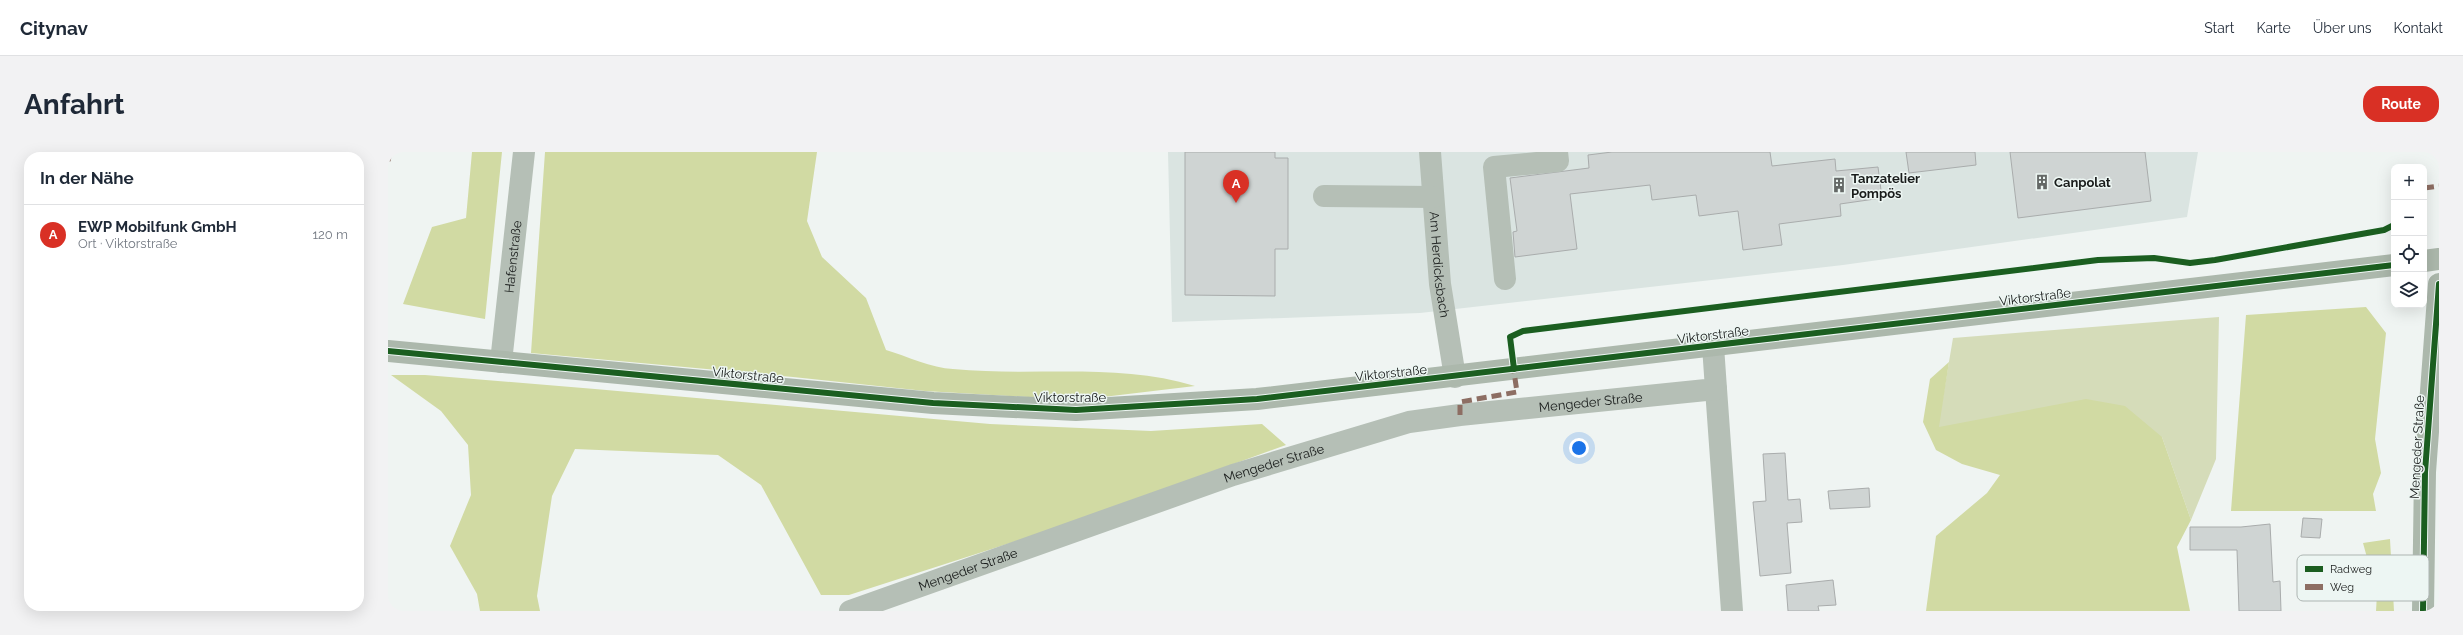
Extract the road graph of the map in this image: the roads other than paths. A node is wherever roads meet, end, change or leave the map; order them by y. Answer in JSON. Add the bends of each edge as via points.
{"nodes":[{"id":1,"x":524,"y":152,"type":"edge"},
{"id":2,"x":1430,"y":152,"type":"edge"},
{"id":3,"x":1557,"y":152,"type":"edge"},
{"id":4,"x":1324,"y":196,"type":"dead end"},
{"id":5,"x":1433,"y":197,"type":"junction"},
{"id":6,"x":2439,"y":260,"type":"edge"},
{"id":7,"x":2427,"y":261,"type":"edge"},
{"id":8,"x":2391,"y":265,"type":"edge"},
{"id":9,"x":1505,"y":279,"type":"dead end"},
{"id":10,"x":2439,"y":284,"type":"edge"},
{"id":11,"x":1712,"y":346,"type":"junction"},
{"id":12,"x":388,"y":351,"type":"edge"},
{"id":13,"x":501,"y":362,"type":"junction"},
{"id":14,"x":1455,"y":377,"type":"junction"},
{"id":15,"x":1716,"y":389,"type":"junction"},
{"id":16,"x":2424,"y":555,"type":"edge"},
{"id":17,"x":2423,"y":601,"type":"edge"},
{"id":18,"x":850,"y":611,"type":"edge"},
{"id":19,"x":1732,"y":611,"type":"edge"},
{"id":20,"x":2423,"y":611,"type":"edge"}],
"edges":[{"from":1,"to":13,"type":"street","name":"Hafenstraße"},
{"from":2,"to":5,"type":"street","name":"Am Herdicksbach"},
{"from":3,"to":9,"type":"street","via":[[1558,161],[1494,167]]},
{"from":4,"to":5,"type":"street"},
{"from":5,"to":14,"type":"street","name":"Am Herdicksbach","via":[[1440,284]]},
{"from":6,"to":7,"type":"main road"},
{"from":8,"to":11,"type":"main road","name":"Viktorstraße"},
{"from":10,"to":16,"type":"main road","name":"Mengeder Straße","via":[[2425,472]]},
{"from":11,"to":14,"type":"main road","name":"Viktorstraße"},
{"from":11,"to":15,"type":"street"},
{"from":12,"to":13,"type":"main road","name":"Viktorstraße"},
{"from":13,"to":14,"type":"main road","name":"Viktorstraße","via":[[925,402],[1076,410],[1257,399]]},
{"from":15,"to":18,"type":"street","name":"Mengeder Straße","via":[[1409,422],[1233,475]]},
{"from":15,"to":19,"type":"street"},
{"from":17,"to":20,"type":"main road","name":"Mengeder Straße"}]}
